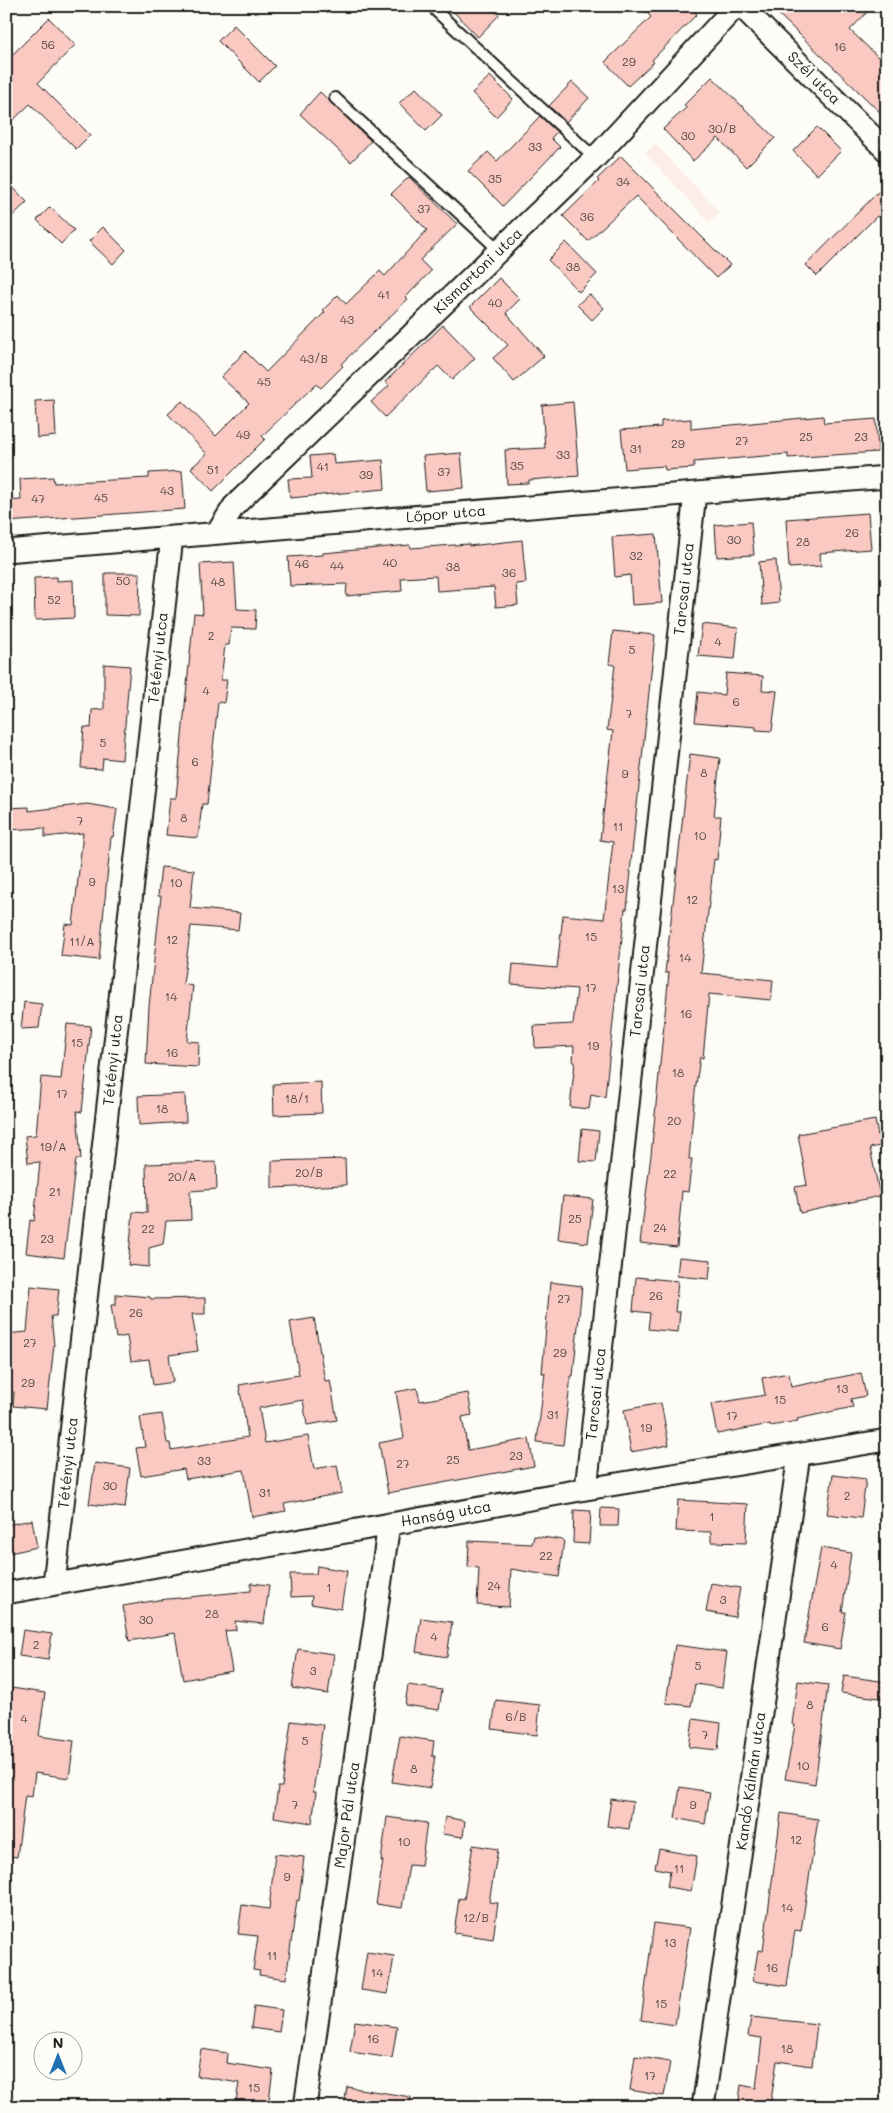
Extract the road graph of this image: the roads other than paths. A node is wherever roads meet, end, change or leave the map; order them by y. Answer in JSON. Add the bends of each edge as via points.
{"nodes":[{"id":1,"x":736,"y":6,"type":"edge"},
{"id":2,"x":741,"y":6,"type":"edge"},
{"id":3,"x":436,"y":11,"type":"dead end"},
{"id":4,"x":335,"y":98,"type":"dead end"},
{"id":5,"x":887,"y":151,"type":"edge"},
{"id":6,"x":595,"y":158,"type":"junction"},
{"id":7,"x":499,"y":250,"type":"junction"},
{"id":8,"x":887,"y":477,"type":"edge"},
{"id":9,"x":695,"y":493,"type":"junction"},
{"id":10,"x":217,"y":532,"type":"junction"},
{"id":11,"x":172,"y":537,"type":"junction"},
{"id":12,"x":6,"y":551,"type":"edge"},
{"id":13,"x":887,"y":1440,"type":"edge"},
{"id":14,"x":799,"y":1455,"type":"junction"},
{"id":15,"x":586,"y":1489,"type":"junction"},
{"id":16,"x":389,"y":1524,"type":"junction"},
{"id":17,"x":54,"y":1584,"type":"junction"},
{"id":18,"x":6,"y":1593,"type":"edge"},
{"id":19,"x":305,"y":2107,"type":"edge"},
{"id":20,"x":703,"y":2107,"type":"edge"}],
"edges":[{"from":1,"to":6,"type":"street","name":"Kismartoni utca"},
{"from":2,"to":5,"type":"street","name":"Szél utca"},
{"from":3,"to":6,"type":"lane"},
{"from":4,"to":7,"type":"lane"},
{"from":6,"to":7,"type":"street","name":"Kismartoni utca"},
{"from":7,"to":10,"type":"street","name":"Kismartoni utca","via":[[234,506]]},
{"from":8,"to":9,"type":"street","name":"Lőpor utca"},
{"from":9,"to":10,"type":"street","name":"Lőpor utca"},
{"from":9,"to":15,"type":"street","name":"Tarcsai utca"},
{"from":10,"to":11,"type":"street","name":"Lőpor utca"},
{"from":11,"to":12,"type":"street","name":"Lőpor utca"},
{"from":11,"to":17,"type":"street","name":"Tétényi utca"},
{"from":13,"to":14,"type":"street","name":"Hanság utca"},
{"from":14,"to":15,"type":"street","name":"Hanság utca"},
{"from":14,"to":20,"type":"street","name":"Kandó Kálmán utca"},
{"from":15,"to":16,"type":"street","name":"Hanság utca"},
{"from":16,"to":17,"type":"street","name":"Hanság utca"},
{"from":16,"to":19,"type":"street","name":"Major Pál utca"},
{"from":17,"to":18,"type":"street","name":"Hanság utca"}]}
